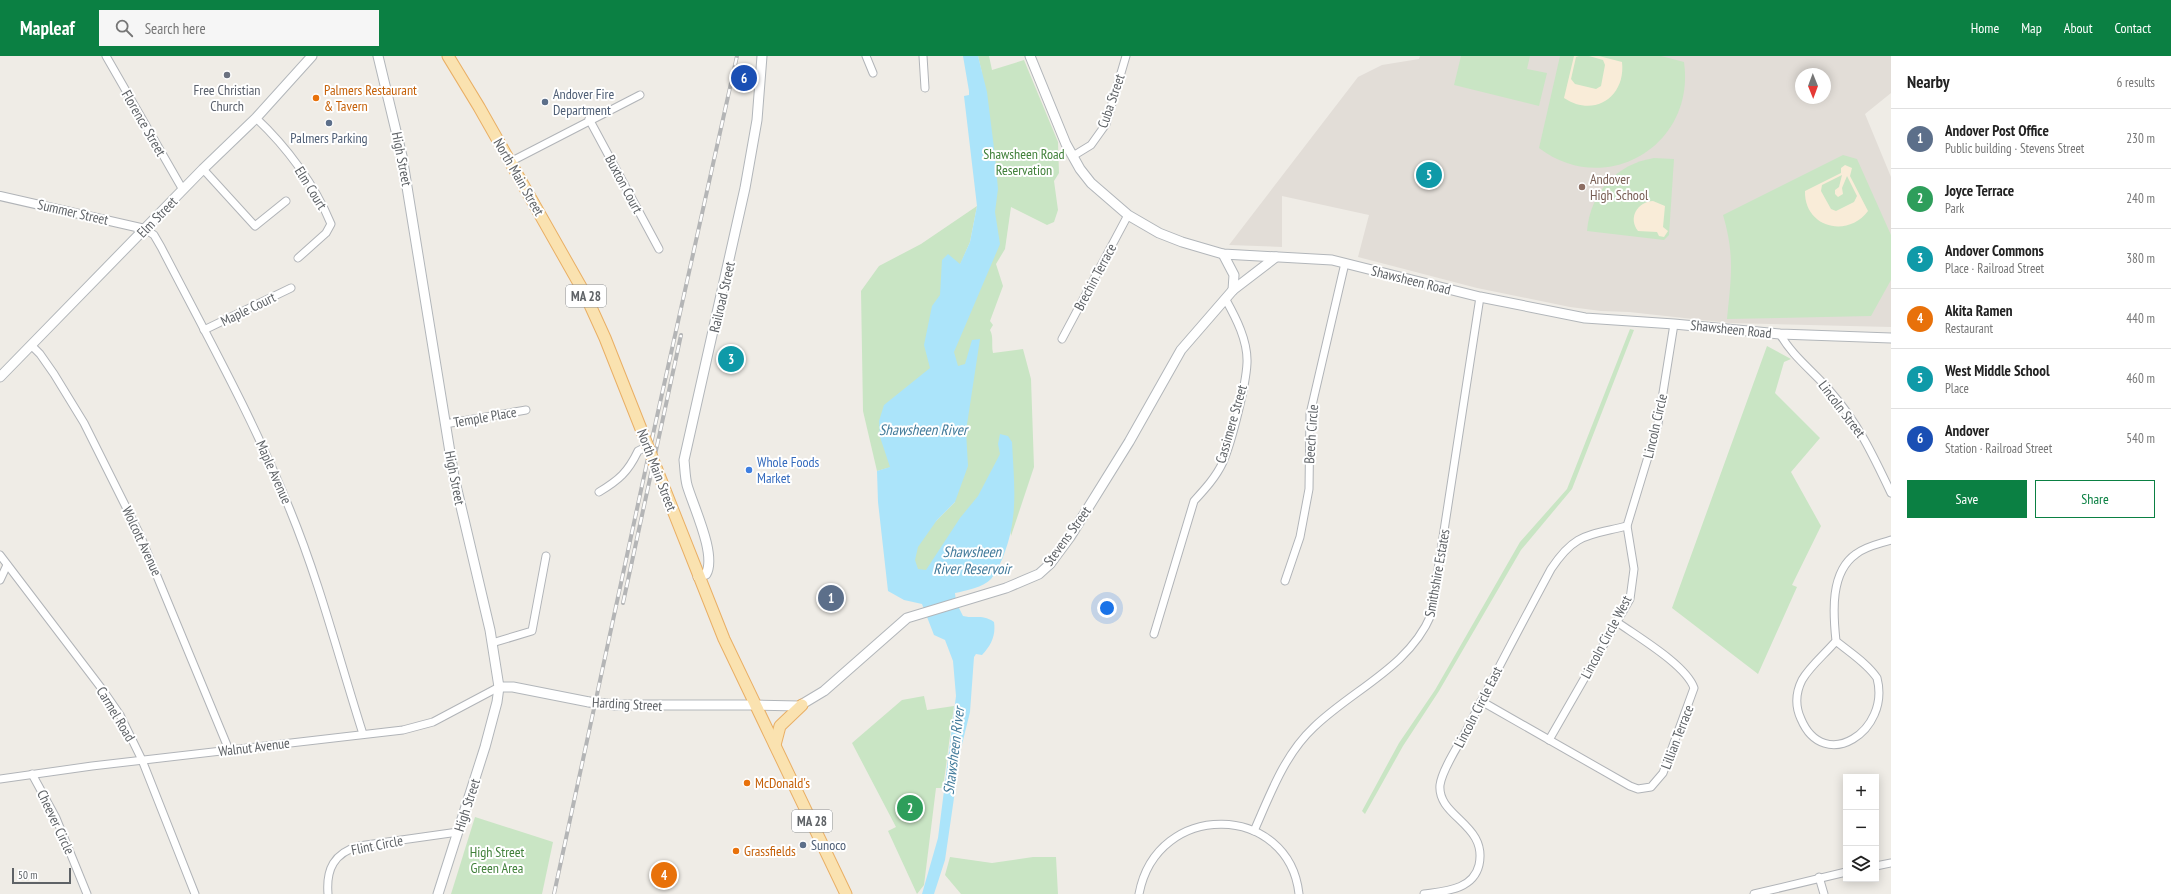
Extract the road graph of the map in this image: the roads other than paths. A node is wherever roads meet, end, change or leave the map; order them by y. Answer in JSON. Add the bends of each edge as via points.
{"nodes":[{"id":1,"x":106,"y":56,"type":"edge"},
{"id":2,"x":312,"y":56,"type":"edge"},
{"id":3,"x":378,"y":56,"type":"edge"},
{"id":4,"x":448,"y":56,"type":"edge"},
{"id":5,"x":762,"y":56,"type":"edge"},
{"id":6,"x":866,"y":56,"type":"edge"},
{"id":7,"x":923,"y":56,"type":"edge"},
{"id":8,"x":1030,"y":56,"type":"edge"},
{"id":9,"x":1126,"y":56,"type":"edge"},
{"id":10,"x":873,"y":73,"type":"dead end"},
{"id":11,"x":925,"y":88,"type":"dead end"},
{"id":12,"x":640,"y":95,"type":"dead end"},
{"id":13,"x":256,"y":118,"type":"junction"},
{"id":14,"x":589,"y":119,"type":"junction"},
{"id":15,"x":1072,"y":156,"type":"junction"},
{"id":16,"x":510,"y":162,"type":"junction"},
{"id":17,"x":203,"y":169,"type":"junction"},
{"id":18,"x":183,"y":190,"type":"junction"},
{"id":19,"x":0,"y":196,"type":"edge"},
{"id":20,"x":286,"y":201,"type":"dead end"},
{"id":21,"x":1128,"y":215,"type":"junction"},
{"id":22,"x":145,"y":229,"type":"junction"},
{"id":23,"x":659,"y":249,"type":"dead end"},
{"id":24,"x":1223,"y":254,"type":"junction"},
{"id":25,"x":1276,"y":257,"type":"junction"},
{"id":26,"x":298,"y":258,"type":"dead end"},
{"id":27,"x":1345,"y":263,"type":"junction"},
{"id":28,"x":291,"y":288,"type":"dead end"},
{"id":29,"x":1233,"y":290,"type":"junction"},
{"id":30,"x":1480,"y":297,"type":"junction"},
{"id":31,"x":1226,"y":300,"type":"junction"},
{"id":32,"x":1674,"y":324,"type":"junction"},
{"id":33,"x":204,"y":330,"type":"junction"},
{"id":34,"x":1780,"y":334,"type":"junction"},
{"id":35,"x":1891,"y":338,"type":"edge"},
{"id":36,"x":1062,"y":339,"type":"dead end"},
{"id":37,"x":31,"y":346,"type":"junction"},
{"id":38,"x":0,"y":377,"type":"edge"},
{"id":39,"x":526,"y":410,"type":"dead end"},
{"id":40,"x":444,"y":424,"type":"junction"},
{"id":41,"x":646,"y":443,"type":"junction"},
{"id":42,"x":599,"y":492,"type":"dead end"},
{"id":43,"x":1891,"y":493,"type":"edge"},
{"id":44,"x":1627,"y":526,"type":"junction"},
{"id":45,"x":1891,"y":540,"type":"edge"},
{"id":46,"x":0,"y":555,"type":"edge"},
{"id":47,"x":546,"y":556,"type":"dead end"},
{"id":48,"x":7,"y":565,"type":"junction"},
{"id":49,"x":698,"y":577,"type":"junction"},
{"id":50,"x":0,"y":580,"type":"edge"},
{"id":51,"x":1286,"y":581,"type":"dead end"},
{"id":52,"x":1618,"y":622,"type":"junction"},
{"id":53,"x":1154,"y":634,"type":"dead end"},
{"id":54,"x":1836,"y":641,"type":"junction"},
{"id":55,"x":492,"y":643,"type":"junction"},
{"id":56,"x":500,"y":687,"type":"junction"},
{"id":57,"x":1481,"y":701,"type":"junction"},
{"id":58,"x":756,"y":704,"type":"junction"},
{"id":59,"x":802,"y":705,"type":"junction"},
{"id":60,"x":363,"y":734,"type":"junction"},
{"id":61,"x":1549,"y":740,"type":"junction"},
{"id":62,"x":776,"y":745,"type":"junction"},
{"id":63,"x":229,"y":750,"type":"junction"},
{"id":64,"x":142,"y":760,"type":"junction"},
{"id":65,"x":32,"y":774,"type":"junction"},
{"id":66,"x":0,"y":779,"type":"edge"},
{"id":67,"x":1254,"y":831,"type":"junction"},
{"id":68,"x":458,"y":832,"type":"junction"},
{"id":69,"x":1891,"y":863,"type":"edge"},
{"id":70,"x":1879,"y":865,"type":"edge"},
{"id":71,"x":1843,"y":873,"type":"edge"},
{"id":72,"x":1819,"y":877,"type":"junction"},
{"id":73,"x":88,"y":894,"type":"edge"},
{"id":74,"x":195,"y":894,"type":"edge"},
{"id":75,"x":328,"y":894,"type":"edge"},
{"id":76,"x":438,"y":894,"type":"edge"},
{"id":77,"x":846,"y":894,"type":"edge"},
{"id":78,"x":1139,"y":894,"type":"edge"},
{"id":79,"x":1299,"y":894,"type":"edge"},
{"id":80,"x":1424,"y":894,"type":"edge"},
{"id":81,"x":1754,"y":894,"type":"edge"},
{"id":82,"x":1824,"y":894,"type":"edge"}],
"edges":[{"from":1,"to":18,"type":"street","name":"Florence Street"},
{"from":2,"to":13,"type":"main road","name":"Elm Street"},
{"from":3,"to":40,"type":"main road","name":"High Street","via":[[403,162]]},
{"from":4,"to":16,"type":"main road","name":"North Main Street","number":"MA 28"},
{"from":5,"to":49,"type":"main road","name":"Railroad Street","via":[[757,120],[746,188],[684,460],[687,485],[706,540],[709,561],[706,574]]},
{"from":6,"to":10,"type":"street"},
{"from":7,"to":11,"type":"street"},
{"from":8,"to":15,"type":"main road","name":"Shawsheen Road"},
{"from":9,"to":15,"type":"street","name":"Cuba Street","via":[[1106,124],[1091,145]]},
{"from":12,"to":14,"type":"street"},
{"from":13,"to":17,"type":"main road","name":"Elm Street"},
{"from":13,"to":26,"type":"street","name":"Elm Court","via":[[282,145],[323,204],[331,224],[326,233]]},
{"from":14,"to":16,"type":"street"},
{"from":14,"to":23,"type":"street","name":"Buxton Court"},
{"from":15,"to":21,"type":"main road","name":"Shawsheen Road","via":[[1091,183]]},
{"from":16,"to":41,"type":"main road","name":"North Main Street","number":"MA 28","via":[[588,300]]},
{"from":17,"to":18,"type":"main road","name":"Elm Street"},
{"from":17,"to":20,"type":"street","via":[[255,226]]},
{"from":18,"to":22,"type":"main road","name":"Elm Street"},
{"from":19,"to":22,"type":"street","name":"Summer Street"},
{"from":21,"to":24,"type":"main road","name":"Shawsheen Road","via":[[1159,233]]},
{"from":21,"to":36,"type":"street","name":"Brechin Terrace"},
{"from":22,"to":33,"type":"street","name":"Maple Avenue","via":[[154,235]]},
{"from":22,"to":37,"type":"main road","name":"Elm Street"},
{"from":24,"to":25,"type":"main road","name":"Shawsheen Road"},
{"from":24,"to":29,"type":"main road","via":[[1234,275]]},
{"from":25,"to":27,"type":"main road","name":"Shawsheen Road"},
{"from":25,"to":29,"type":"main road","name":"Stevens Street"},
{"from":27,"to":30,"type":"main road","name":"Shawsheen Road"},
{"from":27,"to":51,"type":"street","name":"Beech Circle","via":[[1310,414],[1308,489],[1300,537]]},
{"from":28,"to":33,"type":"street","name":"Maple Court"},
{"from":29,"to":31,"type":"main road","name":"Stevens Street"},
{"from":30,"to":32,"type":"main road","name":"Shawsheen Road","via":[[1572,316]]},
{"from":30,"to":67,"type":"street","name":"Smithshire Estates","via":[[1434,606],[1428,624],[1418,638],[1384,672],[1313,727],[1293,751],[1278,776]]},
{"from":31,"to":53,"type":"street","name":"Cassimere Street","via":[[1237,318],[1245,344],[1247,363],[1241,394],[1223,462],[1208,487],[1194,501]]},
{"from":31,"to":59,"type":"main road","name":"Stevens Street","via":[[1181,350],[1129,442],[1070,537],[1050,564],[1034,577],[1022,582],[907,618],[824,691]]},
{"from":32,"to":34,"type":"main road","name":"Shawsheen Road"},
{"from":32,"to":44,"type":"street","name":"Lincoln Circle","via":[[1658,424]]},
{"from":33,"to":60,"type":"street","name":"Maple Avenue","via":[[262,444],[296,523],[324,604]]},
{"from":34,"to":35,"type":"main road","name":"Shawsheen Road"},
{"from":34,"to":43,"type":"street","name":"Lincoln Street","via":[[1786,346],[1831,392],[1853,420],[1871,450]]},
{"from":37,"to":38,"type":"main road","name":"Elm Street"},
{"from":37,"to":63,"type":"street","name":"Wolcott Avenue","via":[[54,374],[84,423],[140,535]]},
{"from":39,"to":40,"type":"street","name":"Temple Place"},
{"from":40,"to":55,"type":"main road","name":"High Street","via":[[464,525]]},
{"from":41,"to":42,"type":"street","via":[[619,480]]},
{"from":41,"to":49,"type":"main road","name":"North Main Street","number":"MA 28","bridge":true},
{"from":44,"to":52,"type":"street","name":"Lincoln Circle West","via":[[1633,576],[1630,600]]},
{"from":44,"to":57,"type":"street","name":"Lincoln Circle East","via":[[1584,536],[1564,550],[1551,569]]},
{"from":45,"to":54,"type":"street","via":[[1866,548],[1856,554],[1843,568],[1834,608]]},
{"from":46,"to":48,"type":"street","name":"Carmel Road"},
{"from":47,"to":55,"type":"street","via":[[532,631]]},
{"from":48,"to":50,"type":"street"},
{"from":48,"to":64,"type":"street","name":"Carmel Road","via":[[102,689],[120,715]]},
{"from":49,"to":58,"type":"main road","name":"North Main Street","number":"MA 28","via":[[724,640]]},
{"from":52,"to":61,"type":"street","name":"Lincoln Circle West"},
{"from":52,"to":61,"type":"street","name":"Lillian Terrace","via":[[1679,667],[1691,679],[1694,688],[1663,773],[1651,787],[1638,789]]},
{"from":54,"to":54,"type":"street","via":[[1876,677],[1883,697],[1883,710],[1876,726],[1863,738],[1847,744],[1829,743],[1814,736],[1802,722],[1797,706],[1802,680]]},
{"from":55,"to":56,"type":"main road","name":"High Street"},
{"from":56,"to":58,"type":"main road","name":"Harding Street","bridge":true,"via":[[513,687],[615,705]]},
{"from":56,"to":60,"type":"street","name":"Walnut Avenue","via":[[426,725]]},
{"from":56,"to":68,"type":"main road","name":"High Street","via":[[485,748]]},
{"from":57,"to":61,"type":"street","name":"Lillian Terrace"},
{"from":57,"to":80,"type":"street","name":"Lincoln Circle East","via":[[1442,778],[1440,788],[1446,804],[1477,838],[1480,856],[1478,870],[1464,885]]},
{"from":58,"to":59,"type":"main road"},
{"from":58,"to":62,"type":"main road","name":"North Main Street","number":"MA 28"},
{"from":59,"to":62,"type":"main road","via":[[780,726]]},
{"from":60,"to":63,"type":"street","name":"Walnut Avenue"},
{"from":62,"to":77,"type":"main road","name":"North Main Street","number":"MA 28"},
{"from":63,"to":64,"type":"street","name":"Walnut Avenue"},
{"from":64,"to":65,"type":"street","name":"Walnut Avenue"},
{"from":64,"to":74,"type":"street","name":"Carmel Road"},
{"from":65,"to":66,"type":"street","name":"Walnut Avenue"},
{"from":65,"to":73,"type":"street","name":"Cheever Circle","via":[[56,818]]},
{"from":67,"to":78,"type":"street","via":[[1230,824],[1217,824],[1192,828],[1180,833],[1165,844],[1152,859]]},
{"from":67,"to":79,"type":"street","via":[[1283,855],[1296,877]]},
{"from":68,"to":75,"type":"street","name":"Flint Circle","via":[[348,849],[341,854],[331,869]]},
{"from":68,"to":76,"type":"main road","name":"High Street"},
{"from":69,"to":70,"type":"street"},
{"from":71,"to":72,"type":"street"},
{"from":72,"to":81,"type":"street"},
{"from":72,"to":82,"type":"street"}]}
